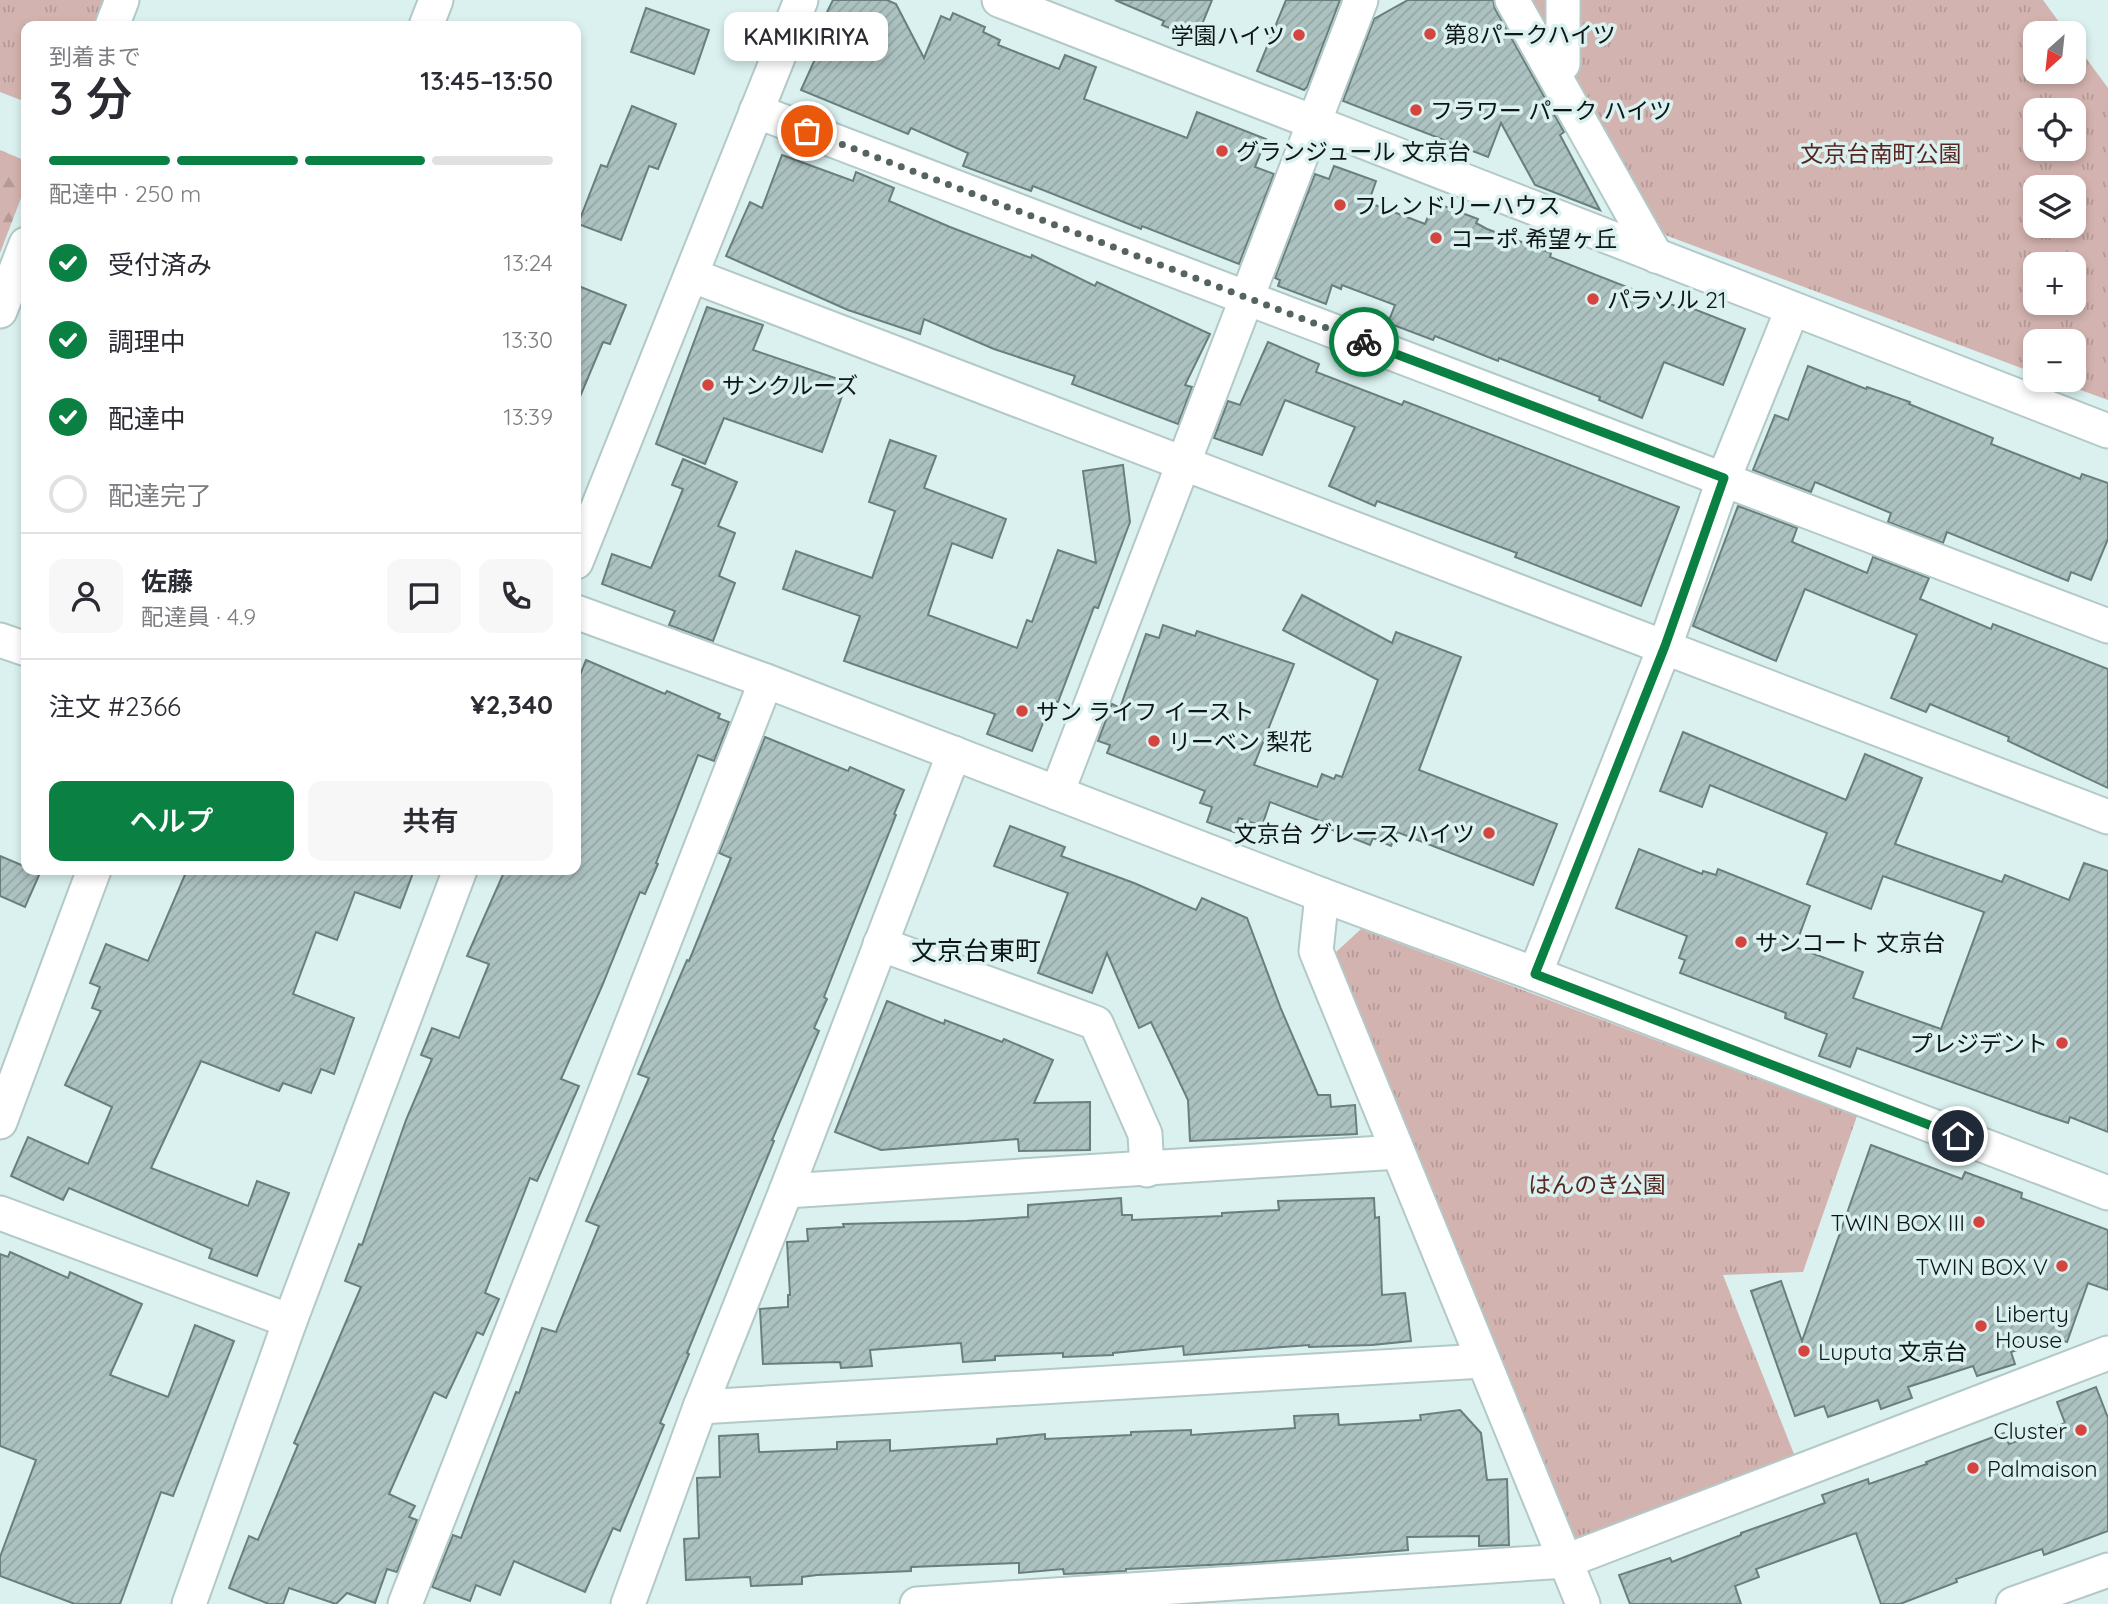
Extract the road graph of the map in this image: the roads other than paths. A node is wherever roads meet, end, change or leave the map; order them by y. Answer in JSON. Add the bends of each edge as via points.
{"nodes":[{"id":1,"x":122,"y":0,"type":"edge"},
{"id":2,"x":801,"y":0,"type":"edge"},
{"id":3,"x":999,"y":0,"type":"edge"},
{"id":4,"x":1361,"y":0,"type":"edge"},
{"id":5,"x":1512,"y":0,"type":"edge"},
{"id":6,"x":1563,"y":0,"type":"edge"},
{"id":7,"x":1033,"y":6,"type":"edge"},
{"id":8,"x":113,"y":21,"type":"edge"},
{"id":9,"x":1563,"y":64,"type":"dead end"},
{"id":10,"x":756,"y":111,"type":"junction"},
{"id":11,"x":1316,"y":122,"type":"junction"},
{"id":12,"x":21,"y":257,"type":"edge"},
{"id":13,"x":1656,"y":257,"type":"junction"},
{"id":14,"x":691,"y":275,"type":"junction"},
{"id":15,"x":1246,"y":297,"type":"junction"},
{"id":16,"x":1792,"y":310,"type":"junction"},
{"id":17,"x":0,"y":311,"type":"edge"},
{"id":18,"x":2108,"y":431,"type":"edge"},
{"id":19,"x":1183,"y":463,"type":"junction"},
{"id":20,"x":1724,"y":478,"type":"junction"},
{"id":21,"x":581,"y":550,"type":"edge"},
{"id":22,"x":581,"y":614,"type":"edge"},
{"id":23,"x":2108,"y":626,"type":"edge"},
{"id":24,"x":0,"y":640,"type":"edge"},
{"id":25,"x":1665,"y":646,"type":"junction"},
{"id":26,"x":21,"y":647,"type":"edge"},
{"id":27,"x":766,"y":681,"type":"junction"},
{"id":28,"x":954,"y":753,"type":"junction"},
{"id":29,"x":1057,"y":793,"type":"junction"},
{"id":30,"x":2108,"y":817,"type":"edge"},
{"id":31,"x":92,"y":875,"type":"edge"},
{"id":32,"x":458,"y":875,"type":"edge"},
{"id":33,"x":1322,"y":895,"type":"junction"},
{"id":34,"x":880,"y":944,"type":"junction"},
{"id":35,"x":1535,"y":974,"type":"junction"},
{"id":36,"x":0,"y":1122,"type":"edge"},
{"id":37,"x":1398,"y":1152,"type":"junction"},
{"id":38,"x":1147,"y":1170,"type":"junction"},
{"id":39,"x":786,"y":1191,"type":"junction"},
{"id":40,"x":2108,"y":1193,"type":"edge"},
{"id":41,"x":0,"y":1213,"type":"edge"},
{"id":42,"x":290,"y":1321,"type":"junction"},
{"id":43,"x":2108,"y":1353,"type":"edge"},
{"id":44,"x":1483,"y":1361,"type":"junction"},
{"id":45,"x":700,"y":1407,"type":"junction"},
{"id":46,"x":1566,"y":1561,"type":"junction"},
{"id":47,"x":2108,"y":1570,"type":"edge"},
{"id":48,"x":189,"y":1604,"type":"edge"},
{"id":49,"x":405,"y":1604,"type":"edge"},
{"id":50,"x":628,"y":1604,"type":"edge"},
{"id":51,"x":917,"y":1604,"type":"edge"},
{"id":52,"x":1583,"y":1604,"type":"edge"},
{"id":53,"x":2013,"y":1604,"type":"edge"}],
"edges":[{"from":1,"to":8,"type":"street"},
{"from":2,"to":10,"type":"street"},
{"from":3,"to":7,"type":"street"},
{"from":4,"to":11,"type":"street"},
{"from":5,"to":13,"type":"street"},
{"from":6,"to":9,"type":"street"},
{"from":7,"to":11,"type":"street"},
{"from":10,"to":14,"type":"street"},
{"from":10,"to":15,"type":"street"},
{"from":11,"to":13,"type":"street"},
{"from":11,"to":15,"type":"street"},
{"from":12,"to":17,"type":"street"},
{"from":13,"to":16,"type":"street"},
{"from":14,"to":19,"type":"street"},
{"from":14,"to":21,"type":"street"},
{"from":15,"to":19,"type":"street"},
{"from":15,"to":20,"type":"street"},
{"from":16,"to":18,"type":"street"},
{"from":16,"to":20,"type":"street"},
{"from":19,"to":25,"type":"street"},
{"from":19,"to":29,"type":"street"},
{"from":20,"to":23,"type":"street"},
{"from":20,"to":25,"type":"street"},
{"from":22,"to":27,"type":"street"},
{"from":24,"to":26,"type":"street"},
{"from":25,"to":30,"type":"street"},
{"from":25,"to":35,"type":"street"},
{"from":27,"to":28,"type":"street"},
{"from":27,"to":49,"type":"street"},
{"from":28,"to":29,"type":"street"},
{"from":28,"to":34,"type":"street"},
{"from":29,"to":33,"type":"street"},
{"from":31,"to":36,"type":"street"},
{"from":32,"to":42,"type":"street"},
{"from":33,"to":35,"type":"street"},
{"from":33,"to":37,"type":"street","via":[[1316,951]]},
{"from":34,"to":38,"type":"street","via":[[1096,1023],[1145,1134]]},
{"from":34,"to":39,"type":"street"},
{"from":35,"to":40,"type":"street"},
{"from":37,"to":38,"type":"street"},
{"from":37,"to":44,"type":"street"},
{"from":38,"to":39,"type":"street"},
{"from":39,"to":45,"type":"street"},
{"from":41,"to":42,"type":"street"},
{"from":42,"to":48,"type":"street"},
{"from":43,"to":46,"type":"street"},
{"from":44,"to":45,"type":"street"},
{"from":44,"to":46,"type":"street"},
{"from":45,"to":50,"type":"street"},
{"from":46,"to":51,"type":"street"},
{"from":46,"to":52,"type":"street"},
{"from":47,"to":53,"type":"street"}]}
